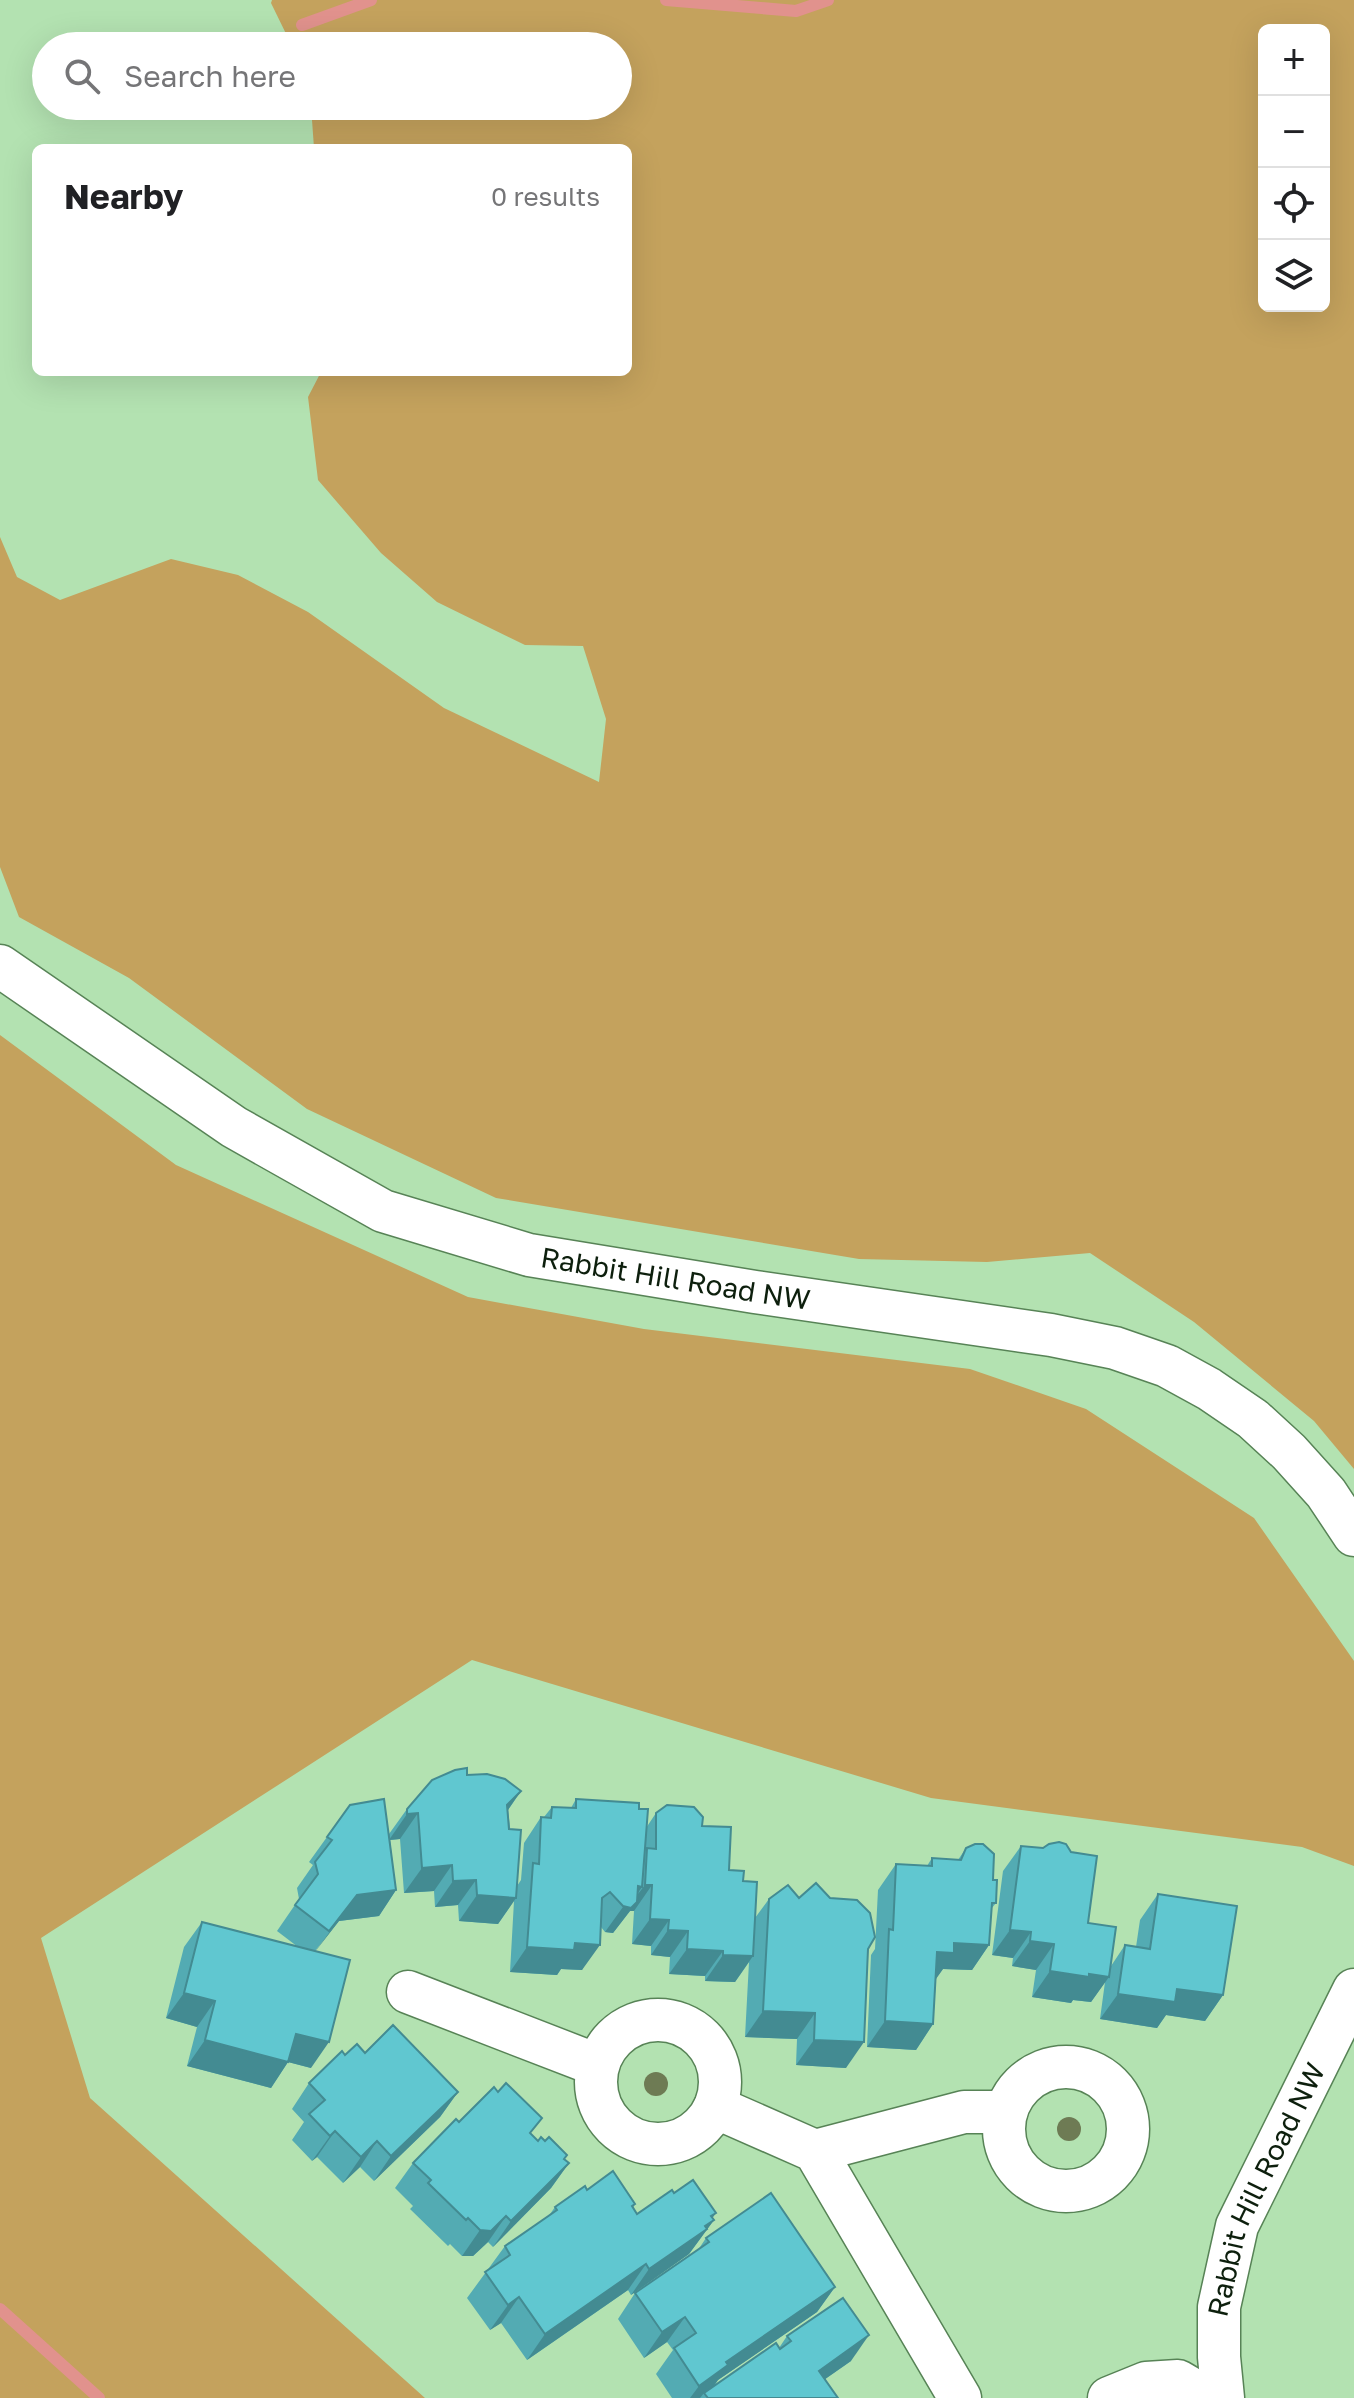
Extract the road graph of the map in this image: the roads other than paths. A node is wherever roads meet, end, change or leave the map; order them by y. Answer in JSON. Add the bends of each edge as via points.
{"nodes":[{"id":1,"x":0,"y":966,"type":"edge"},
{"id":2,"x":1354,"y":1535,"type":"edge"},
{"id":3,"x":1354,"y":1990,"type":"edge"},
{"id":4,"x":408,"y":1992,"type":"dead end"},
{"id":5,"x":597,"y":2065,"type":"junction"},
{"id":6,"x":715,"y":2107,"type":"junction"},
{"id":7,"x":1006,"y":2112,"type":"dead end"},
{"id":8,"x":815,"y":2151,"type":"junction"},
{"id":9,"x":960,"y":2398,"type":"edge"},
{"id":10,"x":1109,"y":2398,"type":"edge"},
{"id":11,"x":1207,"y":2398,"type":"edge"},
{"id":12,"x":1223,"y":2398,"type":"edge"}],
"edges":[{"from":1,"to":2,"type":"street","name":"Rabbit Hill Road NW","via":[[234,1127],[383,1211],[529,1255],[1051,1335],[1167,1366],[1253,1419],[1326,1493]]},
{"from":3,"to":12,"type":"street","name":"Rabbit Hill Road NW","via":[[1237,2226],[1219,2307]]},
{"from":4,"to":5,"type":"street"},
{"from":5,"to":6,"type":"street","via":[[599,2106],[627,2137],[668,2144],[705,2124]]},
{"from":5,"to":6,"type":"street","via":[[605,2046],[638,2022],[678,2022],[710,2047],[719,2066]]},
{"from":6,"to":8,"type":"street"},
{"from":7,"to":8,"type":"street","via":[[964,2112]]},
{"from":8,"to":9,"type":"street"},
{"from":10,"to":11,"type":"street","via":[[1146,2383],[1178,2381]]}]}
